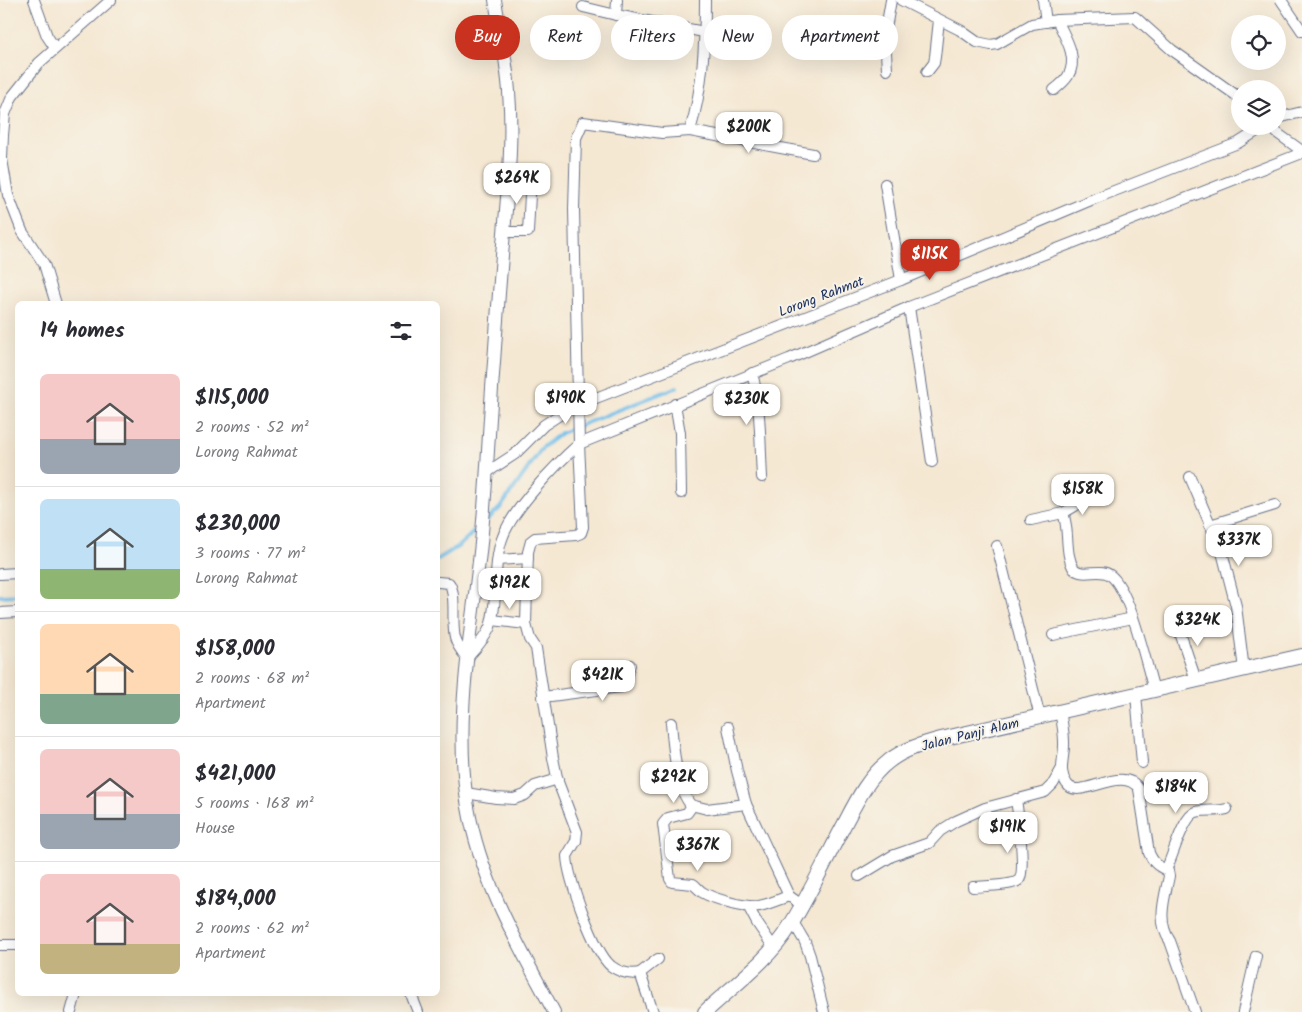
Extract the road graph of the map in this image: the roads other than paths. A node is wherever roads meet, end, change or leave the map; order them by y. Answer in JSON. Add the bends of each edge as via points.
{"nodes":[{"id":1,"x":34,"y":0,"type":"edge"},
{"id":2,"x":111,"y":0,"type":"edge"},
{"id":3,"x":495,"y":0,"type":"edge"},
{"id":4,"x":617,"y":0,"type":"edge"},
{"id":5,"x":704,"y":0,"type":"edge"},
{"id":6,"x":891,"y":0,"type":"edge"},
{"id":7,"x":901,"y":0,"type":"edge"},
{"id":8,"x":1044,"y":0,"type":"edge"},
{"id":9,"x":1281,"y":0,"type":"edge"},
{"id":10,"x":583,"y":7,"type":"dead end"},
{"id":11,"x":612,"y":15,"type":"edge"},
{"id":12,"x":616,"y":15,"type":"edge"},
{"id":13,"x":704,"y":15,"type":"edge"},
{"id":14,"x":939,"y":20,"type":"junction"},
{"id":15,"x":1057,"y":20,"type":"junction"},
{"id":16,"x":1046,"y":22,"type":"junction"},
{"id":17,"x":694,"y":30,"type":"edge"},
{"id":18,"x":1302,"y":30,"type":"edge"},
{"id":19,"x":704,"y":32,"type":"edge"},
{"id":20,"x":56,"y":48,"type":"junction"},
{"id":21,"x":704,"y":57,"type":"edge"},
{"id":22,"x":886,"y":70,"type":"dead end"},
{"id":23,"x":927,"y":72,"type":"dead end"},
{"id":24,"x":1054,"y":90,"type":"dead end"},
{"id":25,"x":1231,"y":92,"type":"edge"},
{"id":26,"x":1302,"y":112,"type":"edge"},
{"id":27,"x":1286,"y":116,"type":"edge"},
{"id":28,"x":690,"y":131,"type":"junction"},
{"id":29,"x":1251,"y":135,"type":"edge"},
{"id":30,"x":1280,"y":135,"type":"edge"},
{"id":31,"x":1301,"y":150,"type":"edge"},
{"id":32,"x":813,"y":154,"type":"dead end"},
{"id":33,"x":509,"y":174,"type":"junction"},
{"id":34,"x":885,"y":184,"type":"dead end"},
{"id":35,"x":504,"y":232,"type":"junction"},
{"id":36,"x":901,"y":280,"type":"junction"},
{"id":37,"x":55,"y":301,"type":"edge"},
{"id":38,"x":909,"y":307,"type":"junction"},
{"id":39,"x":752,"y":373,"type":"junction"},
{"id":40,"x":675,"y":404,"type":"junction"},
{"id":41,"x":579,"y":407,"type":"junction"},
{"id":42,"x":579,"y":442,"type":"junction"},
{"id":43,"x":932,"y":462,"type":"dead end"},
{"id":44,"x":486,"y":474,"type":"junction"},
{"id":45,"x":762,"y":477,"type":"dead end"},
{"id":46,"x":1190,"y":477,"type":"dead end"},
{"id":47,"x":681,"y":493,"type":"dead end"},
{"id":48,"x":1088,"y":495,"type":"dead end"},
{"id":49,"x":1275,"y":505,"type":"dead end"},
{"id":50,"x":1063,"y":513,"type":"junction"},
{"id":51,"x":1031,"y":520,"type":"dead end"},
{"id":52,"x":1210,"y":524,"type":"junction"},
{"id":53,"x":997,"y":546,"type":"dead end"},
{"id":54,"x":528,"y":558,"type":"junction"},
{"id":55,"x":498,"y":560,"type":"junction"},
{"id":56,"x":15,"y":573,"type":"edge"},
{"id":57,"x":0,"y":574,"type":"edge"},
{"id":58,"x":440,"y":582,"type":"edge"},
{"id":59,"x":15,"y":612,"type":"edge"},
{"id":60,"x":0,"y":613,"type":"edge"},
{"id":61,"x":1133,"y":618,"type":"junction"},
{"id":62,"x":492,"y":620,"type":"junction"},
{"id":63,"x":1176,"y":621,"type":"dead end"},
{"id":64,"x":526,"y":624,"type":"junction"},
{"id":65,"x":1053,"y":634,"type":"dead end"},
{"id":66,"x":1302,"y":656,"type":"edge"},
{"id":67,"x":467,"y":658,"type":"junction"},
{"id":68,"x":630,"y":665,"type":"dead end"},
{"id":69,"x":1244,"y":670,"type":"junction"},
{"id":70,"x":1196,"y":680,"type":"junction"},
{"id":71,"x":1154,"y":690,"type":"junction"},
{"id":72,"x":1136,"y":694,"type":"junction"},
{"id":73,"x":543,"y":697,"type":"junction"},
{"id":74,"x":1060,"y":711,"type":"junction"},
{"id":75,"x":1040,"y":717,"type":"junction"},
{"id":76,"x":671,"y":723,"type":"dead end"},
{"id":77,"x":728,"y":727,"type":"dead end"},
{"id":78,"x":1142,"y":763,"type":"dead end"},
{"id":79,"x":1061,"y":770,"type":"junction"},
{"id":80,"x":558,"y":779,"type":"junction"},
{"id":81,"x":466,"y":793,"type":"junction"},
{"id":82,"x":1016,"y":798,"type":"junction"},
{"id":83,"x":746,"y":804,"type":"junction"},
{"id":84,"x":692,"y":806,"type":"junction"},
{"id":85,"x":1227,"y":809,"type":"dead end"},
{"id":86,"x":1166,"y":870,"type":"junction"},
{"id":87,"x":859,"y":876,"type":"dead end"},
{"id":88,"x":973,"y":887,"type":"dead end"},
{"id":89,"x":789,"y":896,"type":"junction"},
{"id":90,"x":802,"y":905,"type":"junction"},
{"id":91,"x":748,"y":906,"type":"junction"},
{"id":92,"x":793,"y":922,"type":"junction"},
{"id":93,"x":0,"y":945,"type":"edge"},
{"id":94,"x":15,"y":945,"type":"edge"},
{"id":95,"x":774,"y":948,"type":"junction"},
{"id":96,"x":1256,"y":956,"type":"dead end"},
{"id":97,"x":658,"y":959,"type":"dead end"},
{"id":98,"x":640,"y":973,"type":"junction"},
{"id":99,"x":75,"y":996,"type":"edge"},
{"id":100,"x":412,"y":996,"type":"edge"},
{"id":101,"x":71,"y":1012,"type":"edge"},
{"id":102,"x":418,"y":1012,"type":"edge"},
{"id":103,"x":554,"y":1012,"type":"edge"},
{"id":104,"x":653,"y":1012,"type":"edge"},
{"id":105,"x":705,"y":1012,"type":"edge"},
{"id":106,"x":824,"y":1012,"type":"edge"},
{"id":107,"x":1195,"y":1012,"type":"edge"},
{"id":108,"x":1243,"y":1012,"type":"edge"}],
"edges":[{"from":1,"to":20,"type":"street","via":[[47,36]]},
{"from":2,"to":20,"type":"street"},
{"from":3,"to":33,"type":"street","via":[[509,91]]},
{"from":4,"to":12,"type":"street"},
{"from":5,"to":13,"type":"street"},
{"from":6,"to":22,"type":"street","via":[[885,34]]},
{"from":7,"to":14,"type":"street"},
{"from":8,"to":16,"type":"street"},
{"from":9,"to":18,"type":"street"},
{"from":10,"to":11,"type":"street"},
{"from":14,"to":16,"type":"street","via":[[977,42],[991,45],[1028,26]]},
{"from":14,"to":23,"type":"street","via":[[934,63]]},
{"from":15,"to":16,"type":"street"},
{"from":15,"to":24,"type":"street","via":[[1072,62],[1069,75]]},
{"from":15,"to":25,"type":"street","via":[[1135,17],[1172,50]]},
{"from":17,"to":19,"type":"street"},
{"from":20,"to":37,"type":"street","via":[[29,73],[12,97],[2,135],[8,195],[22,230],[44,264]]},
{"from":21,"to":28,"type":"street","via":[[698,106]]},
{"from":26,"to":27,"type":"street"},
{"from":28,"to":32,"type":"street"},
{"from":28,"to":41,"type":"street","via":[[662,133],[583,122],[576,138],[574,209]]},
{"from":29,"to":36,"type":"street","name":"Lorong Rahmat","via":[[1238,143],[1096,198]]},
{"from":30,"to":31,"type":"street"},
{"from":31,"to":38,"type":"street"},
{"from":33,"to":35,"type":"street"},
{"from":33,"to":35,"type":"street","via":[[531,176],[528,232]]},
{"from":34,"to":36,"type":"street"},
{"from":35,"to":44,"type":"street"},
{"from":36,"to":41,"type":"street","name":"Lorong Rahmat"},
{"from":38,"to":39,"type":"street"},
{"from":38,"to":43,"type":"street"},
{"from":39,"to":40,"type":"street"},
{"from":39,"to":45,"type":"street","via":[[757,389]]},
{"from":40,"to":42,"type":"street"},
{"from":40,"to":47,"type":"street","via":[[680,433]]},
{"from":41,"to":42,"type":"street"},
{"from":41,"to":44,"type":"street","name":"Lorong Rahmat","via":[[565,411],[544,425],[515,454]]},
{"from":42,"to":54,"type":"street","via":[[583,530],[576,535],[535,538],[529,545]]},
{"from":42,"to":55,"type":"street","via":[[514,515],[501,541]]},
{"from":44,"to":67,"type":"street"},
{"from":46,"to":52,"type":"street"},
{"from":48,"to":50,"type":"street"},
{"from":49,"to":52,"type":"street"},
{"from":50,"to":51,"type":"street"},
{"from":50,"to":61,"type":"street","via":[[1074,569],[1081,573],[1106,572],[1117,580]]},
{"from":52,"to":69,"type":"street","via":[[1222,552],[1236,606]]},
{"from":53,"to":75,"type":"street"},
{"from":54,"to":55,"type":"street"},
{"from":54,"to":64,"type":"street"},
{"from":55,"to":62,"type":"street"},
{"from":56,"to":57,"type":"street"},
{"from":58,"to":67,"type":"street","via":[[449,583],[453,588],[455,638]]},
{"from":59,"to":60,"type":"street"},
{"from":61,"to":65,"type":"street"},
{"from":61,"to":71,"type":"street"},
{"from":62,"to":64,"type":"street"},
{"from":62,"to":67,"type":"street","via":[[484,638]]},
{"from":63,"to":70,"type":"street"},
{"from":64,"to":73,"type":"street","via":[[536,648]]},
{"from":66,"to":69,"type":"main road","name":"Jalan Panji Alam"},
{"from":67,"to":81,"type":"street","via":[[462,749]]},
{"from":68,"to":73,"type":"street","via":[[620,687]]},
{"from":69,"to":70,"type":"main road","name":"Jalan Panji Alam"},
{"from":70,"to":71,"type":"main road","name":"Jalan Panji Alam"},
{"from":71,"to":72,"type":"main road","name":"Jalan Panji Alam"},
{"from":72,"to":74,"type":"main road","name":"Jalan Panji Alam"},
{"from":72,"to":78,"type":"street"},
{"from":73,"to":80,"type":"street"},
{"from":74,"to":75,"type":"main road","name":"Jalan Panji Alam"},
{"from":74,"to":79,"type":"street","via":[[1064,745]]},
{"from":75,"to":90,"type":"main road","name":"Jalan Panji Alam","via":[[926,743],[889,760],[858,798]]},
{"from":76,"to":84,"type":"street","via":[[676,764],[684,795]]},
{"from":77,"to":83,"type":"street"},
{"from":79,"to":82,"type":"street","via":[[1045,792]]},
{"from":79,"to":86,"type":"street","via":[[1066,784],[1073,789],[1114,780],[1128,781],[1136,786],[1150,853],[1157,866]]},
{"from":80,"to":81,"type":"street","via":[[535,786],[514,799]]},
{"from":80,"to":98,"type":"street","via":[[577,832],[576,842],[567,856],[580,907],[606,960],[617,970]]},
{"from":81,"to":103,"type":"street","via":[[474,836],[495,897]]},
{"from":82,"to":87,"type":"street","via":[[956,821],[929,843],[892,856]]},
{"from":82,"to":88,"type":"street","via":[[1021,841],[1019,879]]},
{"from":83,"to":84,"type":"street","via":[[707,810]]},
{"from":83,"to":89,"type":"street"},
{"from":84,"to":91,"type":"street","via":[[687,813],[668,818],[663,824],[670,880],[694,884],[705,894]]},
{"from":85,"to":86,"type":"street","via":[[1190,815]]},
{"from":86,"to":107,"type":"street","via":[[1169,876],[1164,930]]},
{"from":89,"to":90,"type":"street"},
{"from":89,"to":91,"type":"street","via":[[760,906]]},
{"from":90,"to":92,"type":"main road","name":"Jalan Panji Alam"},
{"from":91,"to":95,"type":"street"},
{"from":92,"to":95,"type":"main road","name":"Jalan Panji Alam"},
{"from":92,"to":106,"type":"street","via":[[810,956]]},
{"from":93,"to":94,"type":"street"},
{"from":95,"to":105,"type":"main road","name":"Jalan Panji Alam"},
{"from":96,"to":108,"type":"street"},
{"from":97,"to":98,"type":"street"},
{"from":98,"to":104,"type":"street"},
{"from":99,"to":101,"type":"street"},
{"from":100,"to":102,"type":"street"}]}
